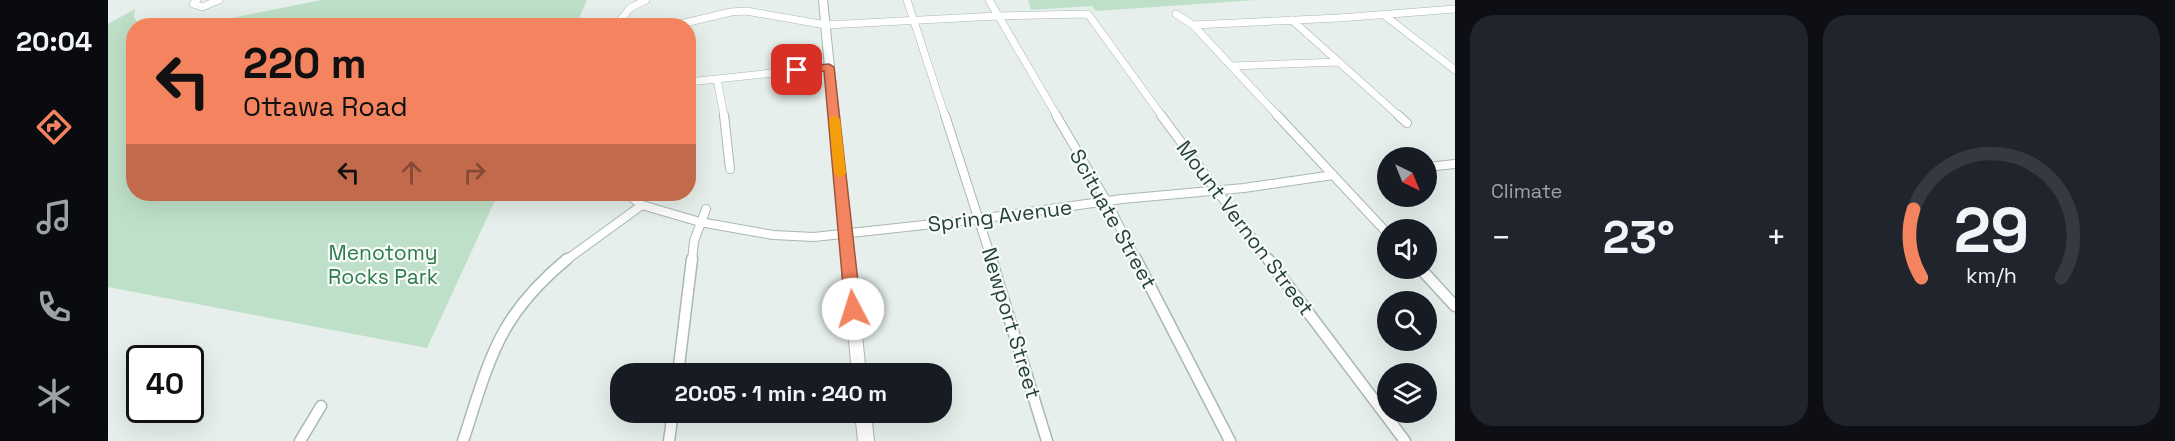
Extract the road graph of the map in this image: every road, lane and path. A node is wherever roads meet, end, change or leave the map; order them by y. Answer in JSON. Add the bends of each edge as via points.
{"nodes":[{"id":1,"x":197,"y":0,"type":"edge"},
{"id":2,"x":219,"y":0,"type":"edge"},
{"id":3,"x":646,"y":0,"type":"edge"},
{"id":4,"x":823,"y":0,"type":"edge"},
{"id":5,"x":907,"y":0,"type":"edge"},
{"id":6,"x":989,"y":0,"type":"edge"},
{"id":7,"x":1455,"y":9,"type":"edge"},
{"id":8,"x":1176,"y":14,"type":"dead end"},
{"id":9,"x":1384,"y":15,"type":"junction"},
{"id":10,"x":997,"y":16,"type":"junction"},
{"id":11,"x":622,"y":18,"type":"edge"},
{"id":12,"x":696,"y":20,"type":"edge"},
{"id":13,"x":1292,"y":20,"type":"junction"},
{"id":14,"x":913,"y":21,"type":"junction"},
{"id":15,"x":826,"y":25,"type":"junction"},
{"id":16,"x":1193,"y":25,"type":"junction"},
{"id":17,"x":1339,"y":62,"type":"junction"},
{"id":18,"x":1232,"y":66,"type":"junction"},
{"id":19,"x":829,"y":67,"type":"junction"},
{"id":20,"x":1455,"y":70,"type":"edge"},
{"id":21,"x":717,"y":79,"type":"junction"},
{"id":22,"x":696,"y":80,"type":"edge"},
{"id":23,"x":1407,"y":123,"type":"dead end"},
{"id":24,"x":1455,"y":164,"type":"edge"},
{"id":25,"x":1437,"y":166,"type":"edge"},
{"id":26,"x":730,"y":169,"type":"dead end"},
{"id":27,"x":1333,"y":175,"type":"junction"},
{"id":28,"x":1216,"y":190,"type":"junction"},
{"id":29,"x":637,"y":201,"type":"edge"},
{"id":30,"x":1107,"y":202,"type":"junction"},
{"id":31,"x":642,"y":205,"type":"junction"},
{"id":32,"x":706,"y":209,"type":"dead end"},
{"id":33,"x":979,"y":219,"type":"junction"},
{"id":34,"x":700,"y":222,"type":"junction"},
{"id":35,"x":1377,"y":222,"type":"edge"},
{"id":36,"x":846,"y":235,"type":"junction"},
{"id":37,"x":1430,"y":279,"type":"edge"},
{"id":38,"x":1455,"y":306,"type":"edge"},
{"id":39,"x":679,"y":363,"type":"edge"},
{"id":40,"x":858,"y":363,"type":"edge"},
{"id":41,"x":321,"y":405,"type":"dead end"},
{"id":42,"x":671,"y":423,"type":"edge"},
{"id":43,"x":864,"y":423,"type":"edge"},
{"id":44,"x":300,"y":441,"type":"edge"},
{"id":45,"x":464,"y":441,"type":"edge"},
{"id":46,"x":669,"y":441,"type":"edge"},
{"id":47,"x":866,"y":441,"type":"edge"},
{"id":48,"x":1047,"y":441,"type":"edge"},
{"id":49,"x":1230,"y":441,"type":"edge"},
{"id":50,"x":1405,"y":441,"type":"edge"}],
"edges":[{"from":1,"to":2,"type":"street","via":[[193,4],[199,7]]},
{"from":3,"to":11,"type":"street","via":[[630,8]]},
{"from":4,"to":15,"type":"street"},
{"from":5,"to":14,"type":"street","name":"Newport Street"},
{"from":6,"to":10,"type":"street","name":"Scituate Street"},
{"from":7,"to":9,"type":"street"},
{"from":8,"to":16,"type":"street"},
{"from":9,"to":13,"type":"street"},
{"from":9,"to":20,"type":"street"},
{"from":10,"to":14,"type":"street"},
{"from":10,"to":28,"type":"street","name":"Mount Vernon Street","via":[[1088,14]]},
{"from":10,"to":30,"type":"street","name":"Scituate Street"},
{"from":12,"to":15,"type":"street","via":[[747,11]]},
{"from":13,"to":16,"type":"street"},
{"from":13,"to":17,"type":"street"},
{"from":14,"to":15,"type":"street"},
{"from":14,"to":33,"type":"street","name":"Newport Street"},
{"from":15,"to":19,"type":"street"},
{"from":16,"to":18,"type":"street"},
{"from":17,"to":18,"type":"street"},
{"from":17,"to":23,"type":"street"},
{"from":18,"to":27,"type":"street"},
{"from":19,"to":21,"type":"street"},
{"from":19,"to":36,"type":"street"},
{"from":21,"to":22,"type":"street"},
{"from":21,"to":26,"type":"street"},
{"from":24,"to":25,"type":"street"},
{"from":27,"to":28,"type":"street","name":"Spring Avenue"},
{"from":27,"to":35,"type":"street"},
{"from":28,"to":30,"type":"street","name":"Spring Avenue"},
{"from":28,"to":50,"type":"street","name":"Mount Vernon Street"},
{"from":29,"to":31,"type":"street","name":"Spring Avenue"},
{"from":30,"to":33,"type":"street","name":"Spring Avenue"},
{"from":30,"to":49,"type":"street","name":"Scituate Street"},
{"from":31,"to":34,"type":"street","name":"Spring Avenue"},
{"from":31,"to":45,"type":"street","via":[[557,269],[522,302],[498,341]]},
{"from":32,"to":34,"type":"street"},
{"from":33,"to":36,"type":"street","name":"Spring Avenue"},
{"from":33,"to":48,"type":"street","name":"Newport Street"},
{"from":34,"to":36,"type":"street","name":"Spring Avenue","via":[[772,236]]},
{"from":34,"to":39,"type":"street","via":[[694,241]]},
{"from":36,"to":40,"type":"street"},
{"from":37,"to":38,"type":"street"},
{"from":41,"to":44,"type":"street"},
{"from":42,"to":46,"type":"street"},
{"from":43,"to":47,"type":"street"}]}
